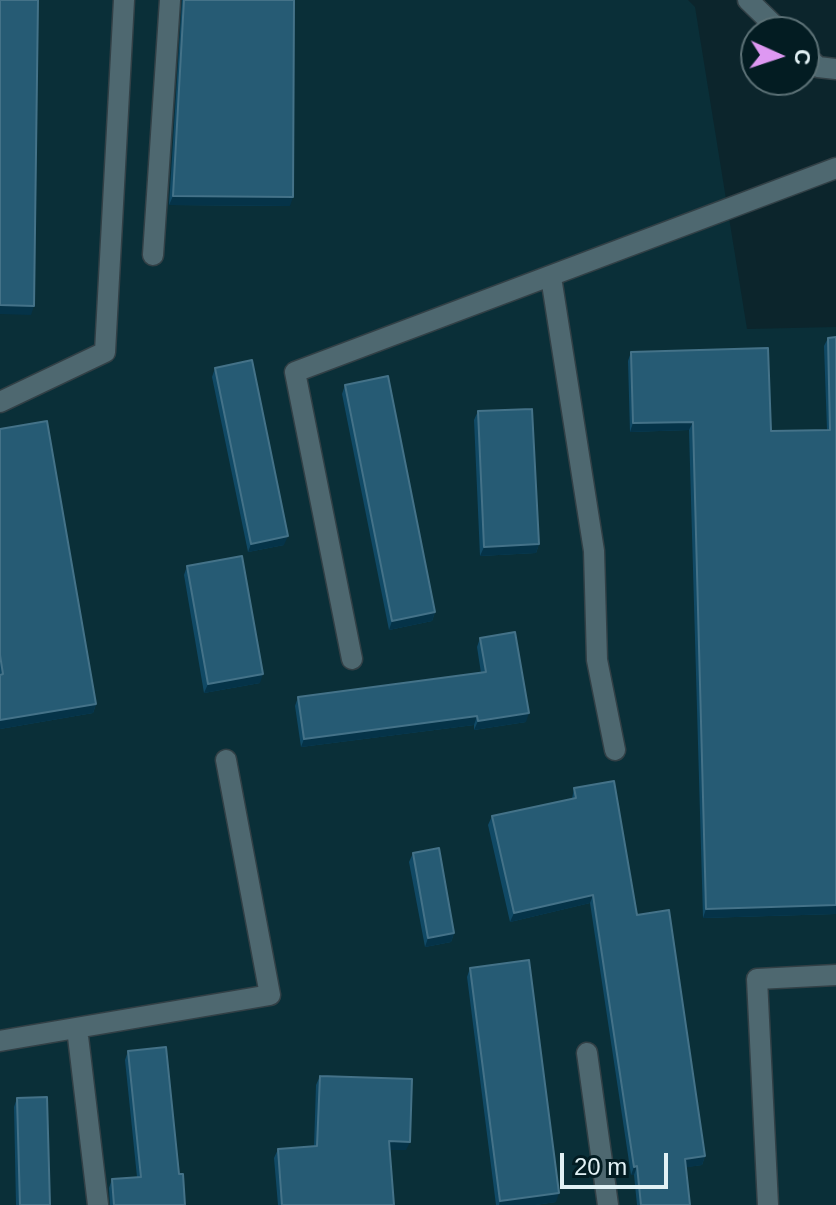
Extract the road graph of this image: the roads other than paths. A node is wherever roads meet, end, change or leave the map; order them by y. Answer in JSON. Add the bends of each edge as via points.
{"nodes":[{"id":1,"x":124,"y":0,"type":"edge"},
{"id":2,"x":170,"y":0,"type":"edge"},
{"id":3,"x":748,"y":0,"type":"edge"},
{"id":4,"x":764,"y":16,"type":"edge"},
{"id":5,"x":836,"y":168,"type":"edge"},
{"id":6,"x":153,"y":255,"type":"dead end"},
{"id":7,"x":551,"y":277,"type":"junction"},
{"id":8,"x":0,"y":402,"type":"edge"},
{"id":9,"x":352,"y":659,"type":"dead end"},
{"id":10,"x":615,"y":750,"type":"dead end"},
{"id":11,"x":226,"y":760,"type":"dead end"},
{"id":12,"x":836,"y":975,"type":"edge"},
{"id":13,"x":77,"y":1028,"type":"junction"},
{"id":14,"x":0,"y":1041,"type":"edge"},
{"id":15,"x":587,"y":1053,"type":"dead end"},
{"id":16,"x":98,"y":1205,"type":"edge"},
{"id":17,"x":608,"y":1205,"type":"edge"},
{"id":18,"x":768,"y":1205,"type":"edge"}],
"edges":[{"from":1,"to":8,"type":"street","via":[[105,352]]},
{"from":2,"to":6,"type":"street"},
{"from":3,"to":4,"type":"street"},
{"from":5,"to":7,"type":"street"},
{"from":7,"to":9,"type":"street","via":[[295,372]]},
{"from":7,"to":10,"type":"street","via":[[594,551],[597,660]]},
{"from":11,"to":13,"type":"street","via":[[270,995]]},
{"from":12,"to":18,"type":"street","via":[[757,979]]},
{"from":13,"to":14,"type":"street"},
{"from":13,"to":16,"type":"street"},
{"from":15,"to":17,"type":"street"}]}
